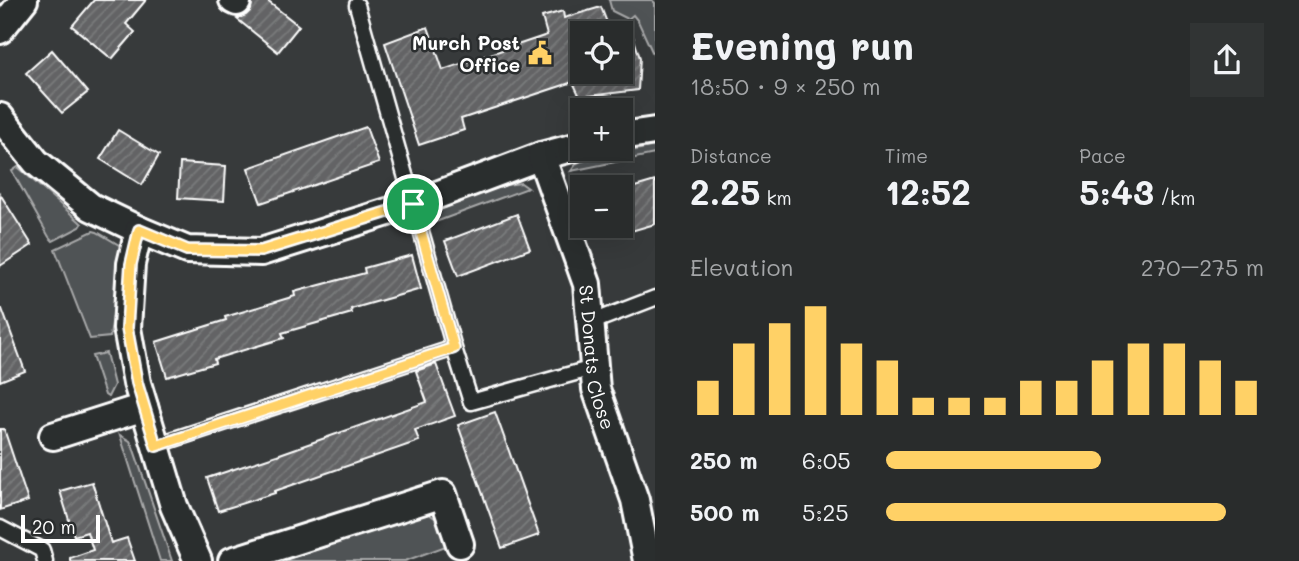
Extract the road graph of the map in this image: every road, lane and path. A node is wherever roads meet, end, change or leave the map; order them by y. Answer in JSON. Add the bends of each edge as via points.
{"nodes":[{"id":1,"x":24,"y":0,"type":"edge"},
{"id":2,"x":357,"y":5,"type":"dead end"},
{"id":3,"x":0,"y":30,"type":"edge"},
{"id":4,"x":0,"y":117,"type":"edge"},
{"id":5,"x":655,"y":131,"type":"edge"},
{"id":6,"x":633,"y":134,"type":"edge"},
{"id":7,"x":570,"y":148,"type":"edge"},
{"id":8,"x":541,"y":156,"type":"junction"},
{"id":9,"x":413,"y":204,"type":"junction"},
{"id":10,"x":139,"y":230,"type":"junction"},
{"id":11,"x":655,"y":298,"type":"edge"},
{"id":12,"x":590,"y":323,"type":"junction"},
{"id":13,"x":454,"y":348,"type":"junction"},
{"id":14,"x":593,"y":368,"type":"junction"},
{"id":15,"x":144,"y":407,"type":"junction"},
{"id":16,"x":53,"y":436,"type":"dead end"},
{"id":17,"x":156,"y":446,"type":"junction"},
{"id":18,"x":0,"y":528,"type":"edge"},
{"id":19,"x":460,"y":544,"type":"dead end"},
{"id":20,"x":46,"y":561,"type":"edge"},
{"id":21,"x":198,"y":561,"type":"edge"},
{"id":22,"x":232,"y":561,"type":"edge"},
{"id":23,"x":647,"y":561,"type":"edge"}],
"edges":[{"from":1,"to":3,"type":"street"},
{"from":2,"to":9,"type":"lane"},
{"from":4,"to":10,"type":"street","via":[[36,162],[91,207]]},
{"from":5,"to":6,"type":"street"},
{"from":7,"to":8,"type":"street"},
{"from":8,"to":9,"type":"street"},
{"from":8,"to":12,"type":"street","name":"St Donats Close","via":[[587,284]]},
{"from":9,"to":10,"type":"street","via":[[261,251],[187,250]]},
{"from":9,"to":13,"type":"lane"},
{"from":10,"to":15,"type":"street","via":[[131,264],[127,328]]},
{"from":11,"to":12,"type":"lane"},
{"from":12,"to":14,"type":"street","name":"St Donats Close"},
{"from":13,"to":14,"type":"lane","via":[[471,402]]},
{"from":13,"to":17,"type":"lane"},
{"from":14,"to":23,"type":"street","name":"St Donats Close","via":[[596,389],[635,500]]},
{"from":15,"to":16,"type":"street"},
{"from":15,"to":17,"type":"street"},
{"from":17,"to":21,"type":"street","via":[[174,506]]},
{"from":18,"to":20,"type":"lane","via":[[42,550]]},
{"from":19,"to":22,"type":"street","via":[[443,494]]}]}
